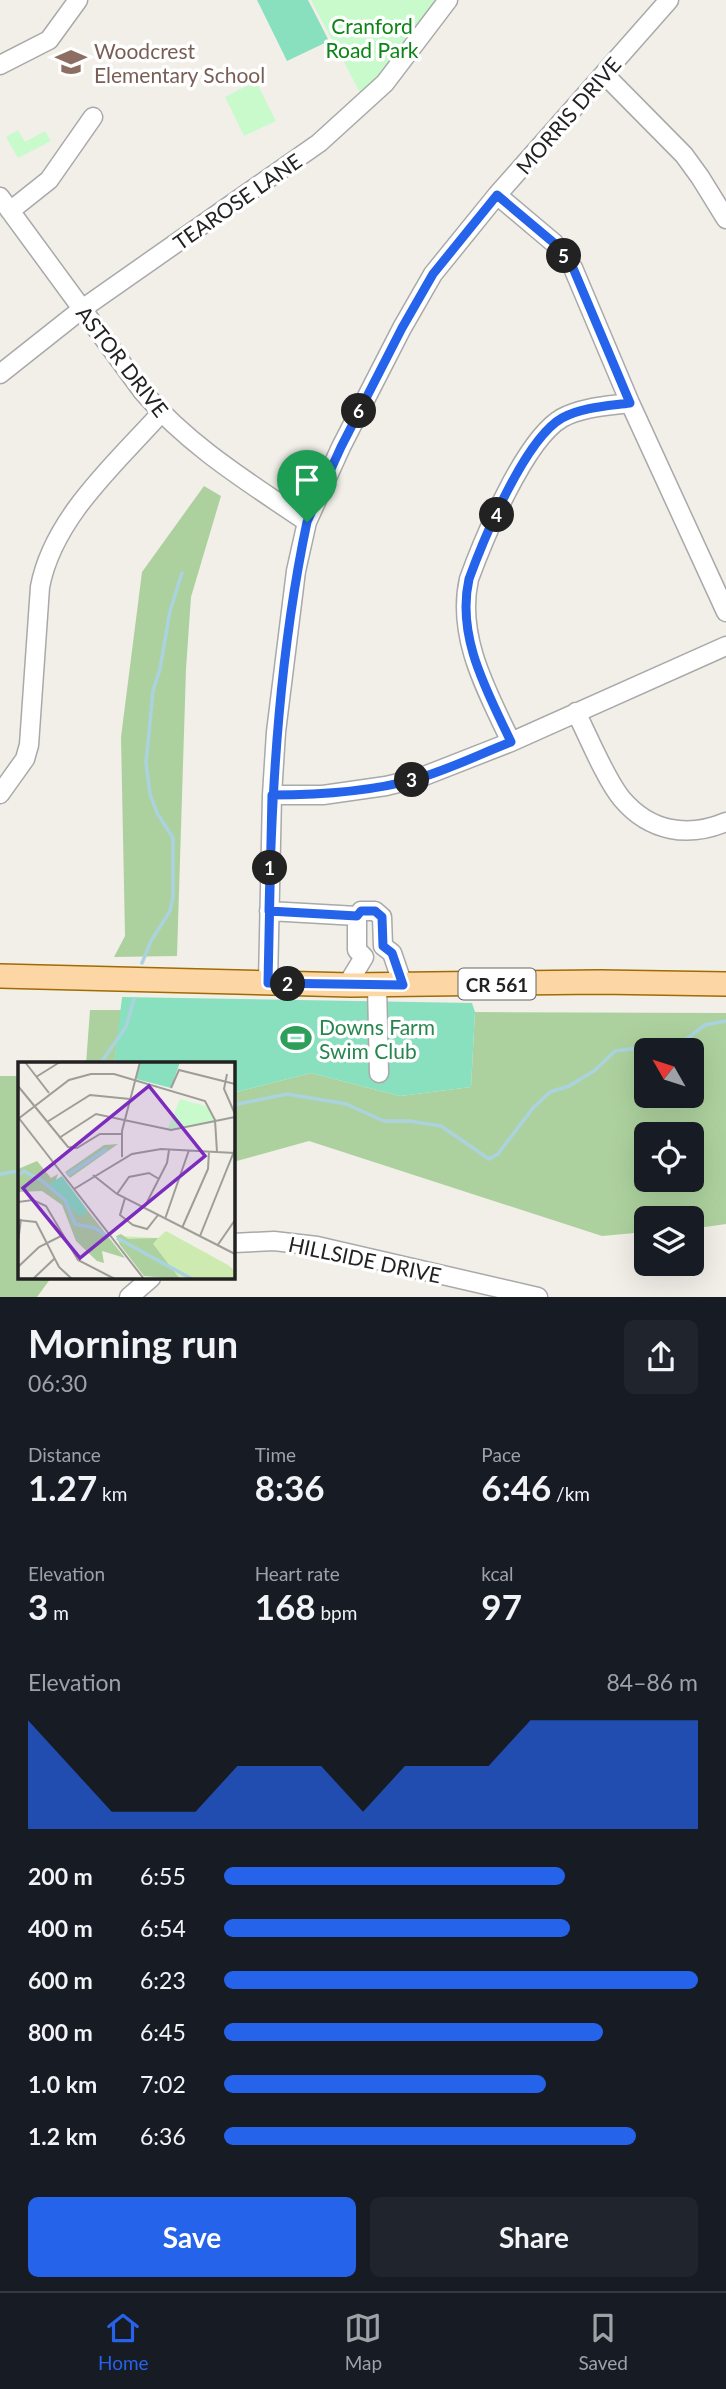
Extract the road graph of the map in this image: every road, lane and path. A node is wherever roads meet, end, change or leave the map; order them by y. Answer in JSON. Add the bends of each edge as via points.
{"nodes":[{"id":1,"x":78,"y":0,"type":"edge"},
{"id":2,"x":448,"y":0,"type":"edge"},
{"id":3,"x":669,"y":0,"type":"edge"},
{"id":4,"x":0,"y":65,"type":"edge"},
{"id":5,"x":604,"y":74,"type":"junction"},
{"id":6,"x":93,"y":117,"type":"dead end"},
{"id":7,"x":497,"y":195,"type":"junction"},
{"id":8,"x":5,"y":204,"type":"edge"},
{"id":9,"x":726,"y":219,"type":"edge"},
{"id":10,"x":82,"y":309,"type":"junction"},
{"id":11,"x":0,"y":374,"type":"edge"},
{"id":12,"x":630,"y":403,"type":"junction"},
{"id":13,"x":161,"y":413,"type":"junction"},
{"id":14,"x":307,"y":522,"type":"junction"},
{"id":15,"x":726,"y":612,"type":"edge"},
{"id":16,"x":726,"y":646,"type":"edge"},
{"id":17,"x":576,"y":712,"type":"junction"},
{"id":18,"x":511,"y":742,"type":"junction"},
{"id":19,"x":0,"y":794,"type":"edge"},
{"id":20,"x":272,"y":795,"type":"junction"},
{"id":21,"x":726,"y":822,"type":"edge"},
{"id":22,"x":269,"y":911,"type":"junction"},
{"id":23,"x":357,"y":916,"type":"junction"},
{"id":24,"x":383,"y":946,"type":"junction"},
{"id":25,"x":357,"y":950,"type":"junction"},
{"id":26,"x":0,"y":975,"type":"edge"},
{"id":27,"x":268,"y":983,"type":"junction"},
{"id":28,"x":726,"y":984,"type":"edge"},
{"id":29,"x":347,"y":985,"type":"junction"},
{"id":30,"x":377,"y":985,"type":"junction"},
{"id":31,"x":403,"y":985,"type":"junction"},
{"id":32,"x":379,"y":1073,"type":"dead end"},
{"id":33,"x":234,"y":1243,"type":"edge"},
{"id":34,"x":149,"y":1280,"type":"edge"},
{"id":35,"x":496,"y":1292,"type":"edge"},
{"id":36,"x":129,"y":1297,"type":"edge"},
{"id":37,"x":538,"y":1297,"type":"edge"}],
"edges":[{"from":1,"to":4,"type":"street","via":[[49,40]]},
{"from":2,"to":10,"type":"street","name":"TEAROSE LANE","via":[[385,83],[319,143]]},
{"from":3,"to":5,"type":"street","name":"MORRIS DRIVE"},
{"from":5,"to":7,"type":"street","name":"MORRIS DRIVE"},
{"from":5,"to":9,"type":"street","via":[[684,155]]},
{"from":6,"to":8,"type":"street","via":[[49,180]]},
{"from":7,"to":12,"type":"street","via":[[554,243],[573,268]]},
{"from":7,"to":14,"type":"street","name":"MORRIS DRIVE","via":[[433,274],[341,447]]},
{"from":8,"to":10,"type":"street","name":"ASTOR DRIVE"},
{"from":10,"to":11,"type":"street","name":"TEAROSE LANE"},
{"from":10,"to":13,"type":"street","name":"ASTOR DRIVE"},
{"from":12,"to":15,"type":"street"},
{"from":12,"to":18,"type":"street","via":[[577,412],[541,436],[513,481],[469,579],[465,596],[469,638]]},
{"from":13,"to":14,"type":"street","name":"ASTOR DRIVE","via":[[222,466]]},
{"from":13,"to":19,"type":"street","via":[[67,521],[44,566],[29,746]]},
{"from":14,"to":20,"type":"street","name":"MORRIS DRIVE","via":[[283,667]]},
{"from":16,"to":17,"type":"street"},
{"from":17,"to":18,"type":"street"},
{"from":17,"to":21,"type":"street","via":[[614,788],[645,818],[693,832]]},
{"from":18,"to":20,"type":"street","via":[[386,786]]},
{"from":20,"to":22,"type":"street","name":"MORRIS DRIVE"},
{"from":22,"to":23,"type":"street"},
{"from":22,"to":27,"type":"street","name":"MORRIS DRIVE"},
{"from":23,"to":24,"type":"street","via":[[361,911],[375,911],[382,917]]},
{"from":23,"to":25,"type":"street"},
{"from":24,"to":25,"type":"street"},
{"from":24,"to":31,"type":"street","via":[[392,953]]},
{"from":25,"to":29,"type":"street","via":[[364,957]]},
{"from":26,"to":27,"type":"main road","number":"CR 561"},
{"from":27,"to":29,"type":"main road","number":"CR 561"},
{"from":28,"to":31,"type":"main road","number":"CR 561"},
{"from":29,"to":30,"type":"main road","number":"CR 561"},
{"from":30,"to":31,"type":"main road","number":"CR 561"},
{"from":30,"to":32,"type":"street"},
{"from":33,"to":35,"type":"street","name":"HILLSIDE DRIVE","via":[[317,1246]]},
{"from":34,"to":36,"type":"street"},
{"from":35,"to":37,"type":"street","name":"HILLSIDE DRIVE"}]}
